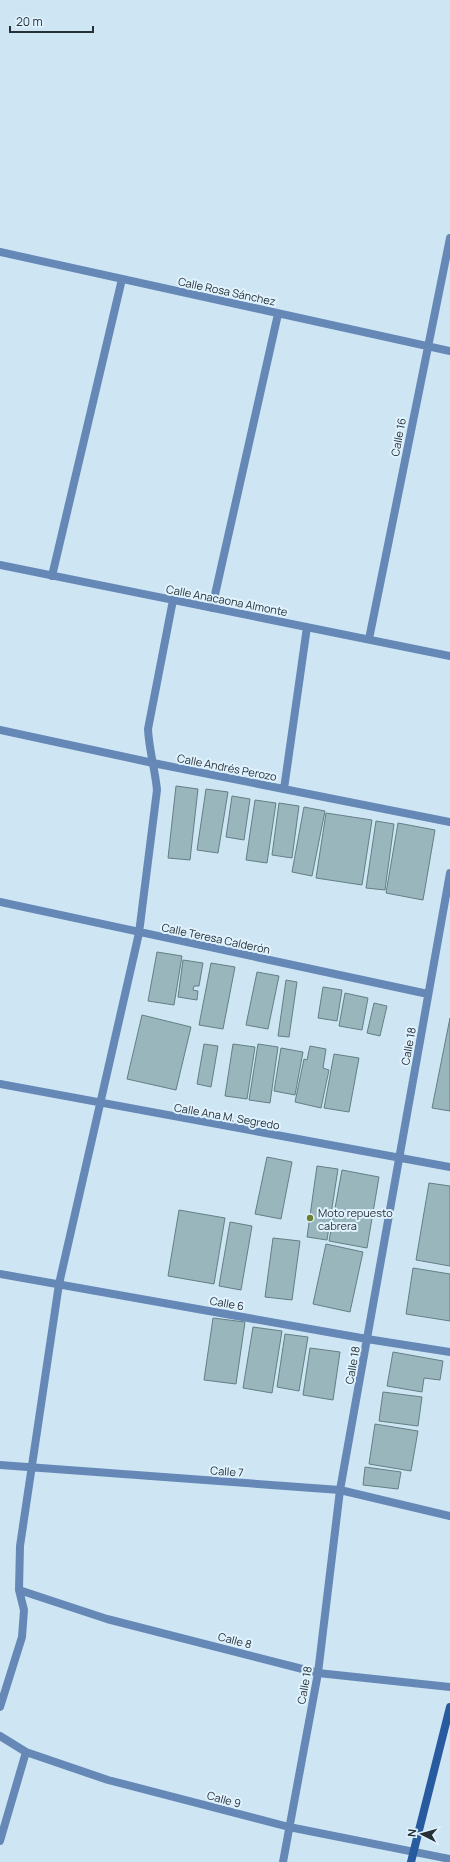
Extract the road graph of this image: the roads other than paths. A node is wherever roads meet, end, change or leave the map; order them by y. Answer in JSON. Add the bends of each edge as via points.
{"nodes":[{"id":1,"x":450,"y":238,"type":"edge"},
{"id":2,"x":0,"y":252,"type":"edge"},
{"id":3,"x":122,"y":279,"type":"junction"},
{"id":4,"x":278,"y":314,"type":"junction"},
{"id":5,"x":427,"y":346,"type":"junction"},
{"id":6,"x":450,"y":351,"type":"edge"},
{"id":7,"x":0,"y":566,"type":"edge"},
{"id":8,"x":52,"y":576,"type":"junction"},
{"id":9,"x":173,"y":600,"type":"junction"},
{"id":10,"x":212,"y":608,"type":"junction"},
{"id":11,"x":307,"y":627,"type":"junction"},
{"id":12,"x":369,"y":639,"type":"junction"},
{"id":13,"x":450,"y":656,"type":"edge"},
{"id":14,"x":0,"y":730,"type":"edge"},
{"id":15,"x":153,"y":763,"type":"junction"},
{"id":16,"x":284,"y":789,"type":"junction"},
{"id":17,"x":450,"y":822,"type":"edge"},
{"id":18,"x":450,"y":873,"type":"edge"},
{"id":19,"x":0,"y":902,"type":"edge"},
{"id":20,"x":139,"y":933,"type":"junction"},
{"id":21,"x":428,"y":994,"type":"junction"},
{"id":22,"x":0,"y":1084,"type":"edge"},
{"id":23,"x":99,"y":1104,"type":"junction"},
{"id":24,"x":399,"y":1158,"type":"junction"},
{"id":25,"x":450,"y":1167,"type":"edge"},
{"id":26,"x":0,"y":1274,"type":"edge"},
{"id":27,"x":59,"y":1284,"type":"junction"},
{"id":28,"x":367,"y":1339,"type":"junction"},
{"id":29,"x":450,"y":1352,"type":"edge"},
{"id":30,"x":0,"y":1465,"type":"edge"},
{"id":31,"x":33,"y":1468,"type":"junction"},
{"id":32,"x":340,"y":1490,"type":"junction"},
{"id":33,"x":450,"y":1516,"type":"edge"},
{"id":34,"x":19,"y":1590,"type":"junction"},
{"id":35,"x":318,"y":1673,"type":"junction"},
{"id":36,"x":450,"y":1687,"type":"edge"},
{"id":37,"x":0,"y":1707,"type":"edge"},
{"id":38,"x":450,"y":1708,"type":"edge"},
{"id":39,"x":0,"y":1736,"type":"edge"},
{"id":40,"x":26,"y":1752,"type":"junction"},
{"id":41,"x":289,"y":1827,"type":"junction"},
{"id":42,"x":0,"y":1841,"type":"edge"},
{"id":43,"x":413,"y":1852,"type":"junction"},
{"id":44,"x":450,"y":1858,"type":"edge"},
{"id":45,"x":283,"y":1862,"type":"edge"},
{"id":46,"x":411,"y":1862,"type":"edge"}],
"edges":[{"from":1,"to":5,"type":"street","name":"Calle 16"},
{"from":2,"to":3,"type":"street","name":"Calle Rosa Sánchez"},
{"from":3,"to":4,"type":"street","name":"Calle Rosa Sánchez"},
{"from":3,"to":8,"type":"street"},
{"from":4,"to":5,"type":"street","name":"Calle Rosa Sánchez"},
{"from":4,"to":10,"type":"street"},
{"from":5,"to":6,"type":"street","name":"Calle Rosa Sánchez"},
{"from":5,"to":12,"type":"street","name":"Calle 16"},
{"from":7,"to":8,"type":"street","name":"Calle Anacaona Almonte"},
{"from":8,"to":9,"type":"street","name":"Calle Anacaona Almonte"},
{"from":9,"to":10,"type":"street","name":"Calle Anacaona Almonte"},
{"from":9,"to":15,"type":"street","via":[[148,729]]},
{"from":10,"to":11,"type":"street","name":"Calle Anacaona Almonte"},
{"from":11,"to":12,"type":"street","name":"Calle Anacaona Almonte"},
{"from":11,"to":16,"type":"street"},
{"from":12,"to":13,"type":"street","name":"Calle Anacaona Almonte"},
{"from":14,"to":15,"type":"street","name":"Calle Andrés Perozo"},
{"from":15,"to":16,"type":"street","name":"Calle Andrés Perozo"},
{"from":15,"to":20,"type":"street","via":[[157,790]]},
{"from":16,"to":17,"type":"street","name":"Calle Andrés Perozo"},
{"from":18,"to":21,"type":"street","name":"Calle 18"},
{"from":19,"to":20,"type":"street","name":"Calle Teresa Calderón"},
{"from":20,"to":21,"type":"street","name":"Calle Teresa Calderón"},
{"from":20,"to":23,"type":"street"},
{"from":21,"to":24,"type":"street","name":"Calle 18"},
{"from":22,"to":23,"type":"street","name":"Calle Ana M. Segredo"},
{"from":23,"to":24,"type":"street","name":"Calle Ana M. Segredo"},
{"from":23,"to":27,"type":"street"},
{"from":24,"to":25,"type":"street","name":"Calle Ana M. Segredo"},
{"from":24,"to":28,"type":"street","name":"Calle 18"},
{"from":26,"to":27,"type":"street","name":"Calle 6"},
{"from":27,"to":28,"type":"street","name":"Calle 6"},
{"from":27,"to":31,"type":"street"},
{"from":28,"to":29,"type":"street","name":"Calle 6"},
{"from":28,"to":32,"type":"street","name":"Calle 18"},
{"from":30,"to":31,"type":"street","name":"Calle 7"},
{"from":31,"to":32,"type":"street","name":"Calle 7"},
{"from":31,"to":34,"type":"street","via":[[20,1546]]},
{"from":32,"to":33,"type":"street","name":"Calle 7"},
{"from":32,"to":35,"type":"street","name":"Calle 18"},
{"from":34,"to":35,"type":"street","name":"Calle 8","via":[[107,1619]]},
{"from":34,"to":37,"type":"street","via":[[24,1610],[22,1637]]},
{"from":35,"to":36,"type":"street","name":"Calle 8"},
{"from":35,"to":41,"type":"street","name":"Calle 18"},
{"from":38,"to":43,"type":"street"},
{"from":39,"to":40,"type":"street","name":"Calle 9"},
{"from":40,"to":41,"type":"street","name":"Calle 9","via":[[108,1780]]},
{"from":40,"to":42,"type":"street"},
{"from":41,"to":43,"type":"street","name":"Calle 9"},
{"from":41,"to":45,"type":"street","name":"Calle 18"},
{"from":43,"to":44,"type":"street","name":"Calle 9"},
{"from":43,"to":46,"type":"street"}]}
